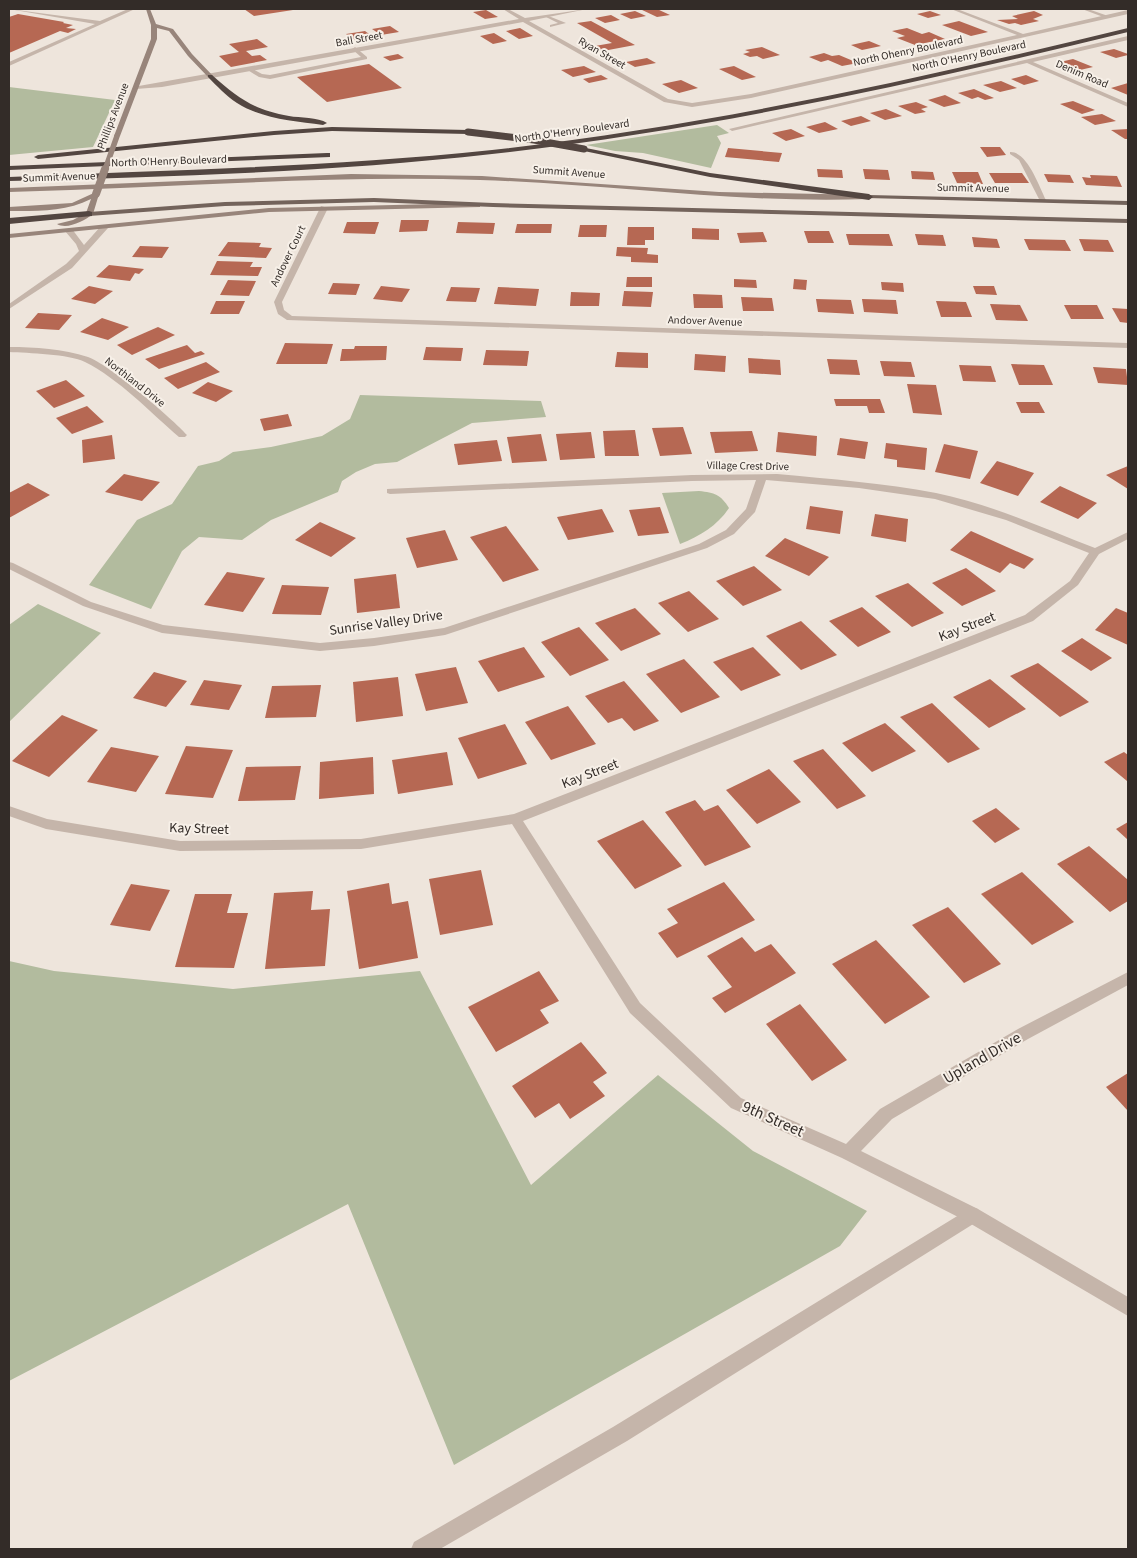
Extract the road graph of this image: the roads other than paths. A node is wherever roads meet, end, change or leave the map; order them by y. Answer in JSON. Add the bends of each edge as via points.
{"nodes":[{"id":1,"x":10,"y":9,"type":"edge"},
{"id":2,"x":132,"y":9,"type":"edge"},
{"id":3,"x":148,"y":9,"type":"edge"},
{"id":4,"x":505,"y":9,"type":"edge"},
{"id":5,"x":585,"y":9,"type":"edge"},
{"id":6,"x":953,"y":9,"type":"edge"},
{"id":7,"x":1084,"y":9,"type":"edge"},
{"id":8,"x":1128,"y":12,"type":"edge"},
{"id":9,"x":548,"y":16,"type":"junction"},
{"id":10,"x":1108,"y":17,"type":"junction"},
{"id":11,"x":524,"y":20,"type":"junction"},
{"id":12,"x":1128,"y":20,"type":"edge"},
{"id":13,"x":100,"y":23,"type":"junction"},
{"id":14,"x":154,"y":25,"type":"junction"},
{"id":15,"x":552,"y":26,"type":"dead end"},
{"id":16,"x":1099,"y":27,"type":"dead end"},
{"id":17,"x":1128,"y":30,"type":"edge"},
{"id":18,"x":1024,"y":36,"type":"junction"},
{"id":19,"x":1128,"y":38,"type":"edge"},
{"id":20,"x":355,"y":49,"type":"junction"},
{"id":21,"x":1027,"y":61,"type":"junction"},
{"id":22,"x":9,"y":64,"type":"edge"},
{"id":23,"x":250,"y":69,"type":"junction"},
{"id":24,"x":210,"y":76,"type":"junction"},
{"id":25,"x":136,"y":87,"type":"junction"},
{"id":26,"x":779,"y":99,"type":"dead end"},
{"id":27,"x":692,"y":105,"type":"joint"},
{"id":28,"x":1128,"y":105,"type":"edge"},
{"id":29,"x":682,"y":116,"type":"dead end"},
{"id":30,"x":382,"y":129,"type":"junction"},
{"id":31,"x":732,"y":129,"type":"dead end"},
{"id":32,"x":558,"y":135,"type":"dead end"},
{"id":33,"x":486,"y":143,"type":"dead end"},
{"id":34,"x":1012,"y":153,"type":"dead end"},
{"id":35,"x":335,"y":155,"type":"dead end"},
{"id":36,"x":9,"y":160,"type":"edge"},
{"id":37,"x":9,"y":168,"type":"edge"},
{"id":38,"x":9,"y":179,"type":"edge"},
{"id":39,"x":9,"y":190,"type":"edge"},
{"id":40,"x":96,"y":194,"type":"junction"},
{"id":41,"x":869,"y":197,"type":"junction"},
{"id":42,"x":909,"y":198,"type":"junction"},
{"id":43,"x":1042,"y":200,"type":"junction"},
{"id":44,"x":1128,"y":203,"type":"edge"},
{"id":45,"x":493,"y":205,"type":"junction"},
{"id":46,"x":324,"y":208,"type":"junction"},
{"id":47,"x":9,"y":209,"type":"edge"},
{"id":48,"x":89,"y":214,"type":"junction"},
{"id":49,"x":914,"y":215,"type":"junction"},
{"id":50,"x":9,"y":221,"type":"edge"},
{"id":51,"x":1128,"y":221,"type":"edge"},
{"id":52,"x":104,"y":228,"type":"junction"},
{"id":53,"x":9,"y":230,"type":"edge"},
{"id":54,"x":69,"y":231,"type":"junction"},
{"id":55,"x":9,"y":236,"type":"edge"},
{"id":56,"x":83,"y":252,"type":"junction"},
{"id":57,"x":9,"y":307,"type":"edge"},
{"id":58,"x":282,"y":314,"type":"joint"},
{"id":59,"x":1128,"y":346,"type":"edge"},
{"id":60,"x":9,"y":349,"type":"edge"},
{"id":61,"x":182,"y":435,"type":"dead end"},
{"id":62,"x":762,"y":477,"type":"junction"},
{"id":63,"x":390,"y":490,"type":"dead end"},
{"id":64,"x":1128,"y":535,"type":"edge"},
{"id":65,"x":1095,"y":552,"type":"junction"},
{"id":66,"x":9,"y":565,"type":"edge"},
{"id":67,"x":9,"y":811,"type":"edge"},
{"id":68,"x":515,"y":819,"type":"junction"},
{"id":69,"x":1128,"y":978,"type":"edge"},
{"id":70,"x":848,"y":1153,"type":"junction"},
{"id":71,"x":972,"y":1215,"type":"junction"},
{"id":72,"x":1128,"y":1307,"type":"edge"},
{"id":73,"x":421,"y":1549,"type":"edge"}],
"edges":[{"from":1,"to":13,"type":"street"},
{"from":2,"to":13,"type":"street"},
{"from":3,"to":14,"type":"main road","name":"Phillips Avenue"},
{"from":4,"to":11,"type":"street","name":"Ryan Street"},
{"from":5,"to":9,"type":"street","name":"Ball Street"},
{"from":6,"to":18,"type":"street"},
{"from":7,"to":10,"type":"street"},
{"from":8,"to":10,"type":"street","name":"North Ohenry Boulevard"},
{"from":9,"to":11,"type":"street","name":"Ball Street"},
{"from":9,"to":15,"type":"street","via":[[563,23]]},
{"from":10,"to":18,"type":"street","name":"North Ohenry Boulevard"},
{"from":11,"to":20,"type":"street","name":"Ball Street"},
{"from":11,"to":27,"type":"street","name":"Ryan Street","via":[[666,101]]},
{"from":12,"to":16,"type":"highway"},
{"from":13,"to":22,"type":"street"},
{"from":14,"to":24,"type":"main road","via":[[171,30]]},
{"from":14,"to":25,"type":"main road","name":"Phillips Avenue","via":[[154,39]]},
{"from":17,"to":38,"type":"highway","name":"North O'Henry Boulevard","via":[[784,108],[594,140],[489,153],[347,164]]},
{"from":18,"to":27,"type":"street","name":"North Ohenry Boulevard","via":[[751,96]]},
{"from":19,"to":21,"type":"street"},
{"from":20,"to":23,"type":"street","name":"Ball Street"},
{"from":20,"to":23,"type":"street","via":[[365,58],[282,75],[260,76]]},
{"from":21,"to":28,"type":"street","name":"Denim Road"},
{"from":21,"to":31,"type":"street"},
{"from":23,"to":24,"type":"street","name":"Ball Street"},
{"from":24,"to":25,"type":"street","name":"Ball Street"},
{"from":24,"to":30,"type":"highway","via":[[240,102],[268,113],[292,119]]},
{"from":25,"to":40,"type":"main road","name":"Phillips Avenue","bridge":true},
{"from":26,"to":29,"type":"highway"},
{"from":30,"to":36,"type":"highway","via":[[274,133]]},
{"from":30,"to":41,"type":"highway","bridge":true,"via":[[468,132],[534,140],[710,175]]},
{"from":32,"to":33,"type":"highway","name":"North O'Henry Boulevard"},
{"from":34,"to":43,"type":"street","via":[[1022,159]]},
{"from":35,"to":37,"type":"highway","name":"North O'Henry Boulevard"},
{"from":39,"to":41,"type":"main road","name":"Summit Avenue","via":[[360,176],[482,178],[719,194]]},
{"from":40,"to":47,"type":"main road","via":[[74,205]]},
{"from":40,"to":48,"type":"main road","name":"Phillips Avenue"},
{"from":41,"to":42,"type":"main road","name":"Summit Avenue"},
{"from":42,"to":43,"type":"main road","name":"Summit Avenue"},
{"from":42,"to":49,"type":"main road"},
{"from":43,"to":44,"type":"main road","name":"Summit Avenue"},
{"from":45,"to":46,"type":"main road"},
{"from":45,"to":48,"type":"main road","via":[[315,200]]},
{"from":45,"to":49,"type":"main road"},
{"from":46,"to":52,"type":"main road","via":[[269,210]]},
{"from":46,"to":58,"type":"street","name":"Andover Court","via":[[278,302]]},
{"from":48,"to":50,"type":"highway"},
{"from":48,"to":53,"type":"main road","via":[[68,224]]},
{"from":49,"to":51,"type":"main road"},
{"from":52,"to":54,"type":"main road"},
{"from":52,"to":56,"type":"street"},
{"from":54,"to":55,"type":"main road"},
{"from":54,"to":56,"type":"street"},
{"from":56,"to":57,"type":"street"},
{"from":58,"to":59,"type":"street","name":"Andover Avenue","via":[[302,320]]},
{"from":60,"to":61,"type":"street","name":"Northland Drive","via":[[45,351],[87,359],[122,383]]},
{"from":62,"to":63,"type":"street","name":"Village Crest Drive"},
{"from":62,"to":65,"type":"street","name":"Village Crest Drive","via":[[859,485],[936,496],[1010,518]]},
{"from":62,"to":66,"type":"street","name":"Sunrise Valley Drive","via":[[751,510],[730,532],[703,546],[445,631],[374,642],[320,647],[162,629],[88,604]]},
{"from":64,"to":65,"type":"street","name":"Kay Street"},
{"from":65,"to":68,"type":"street","name":"Kay Street","via":[[1074,583],[1029,618]]},
{"from":67,"to":68,"type":"street","name":"Kay Street","via":[[46,824],[180,846],[361,844]]},
{"from":68,"to":70,"type":"street","name":"9th Street","via":[[635,1008],[736,1102]]},
{"from":69,"to":70,"type":"street","name":"Upland Drive","via":[[1023,1034],[886,1114]]},
{"from":70,"to":71,"type":"street","name":"9th Street"},
{"from":71,"to":72,"type":"street","name":"9th Street"},
{"from":71,"to":73,"type":"street","via":[[620,1434]]}]}
